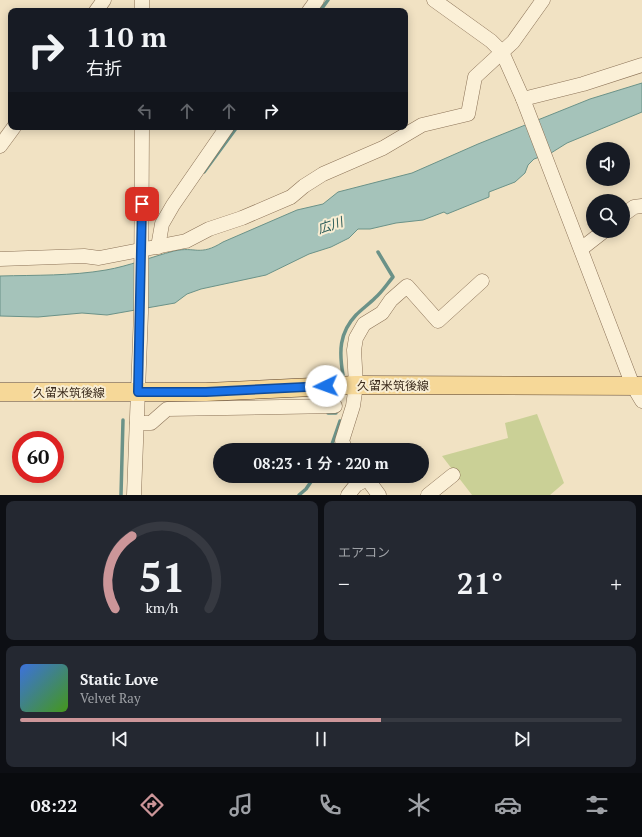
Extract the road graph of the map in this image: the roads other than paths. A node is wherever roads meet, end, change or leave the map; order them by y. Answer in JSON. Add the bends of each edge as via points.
{"nodes":[{"id":1,"x":434,"y":0,"type":"edge"},
{"id":2,"x":543,"y":0,"type":"edge"},
{"id":3,"x":502,"y":52,"type":"junction"},
{"id":4,"x":642,"y":65,"type":"edge"},
{"id":5,"x":523,"y":99,"type":"junction"},
{"id":6,"x":12,"y":130,"type":"edge"},
{"id":7,"x":142,"y":130,"type":"edge"},
{"id":8,"x":225,"y":130,"type":"edge"},
{"id":9,"x":0,"y":146,"type":"edge"},
{"id":10,"x":642,"y":206,"type":"edge"},
{"id":11,"x":630,"y":210,"type":"edge"},
{"id":12,"x":595,"y":238,"type":"edge"},
{"id":13,"x":158,"y":247,"type":"junction"},
{"id":14,"x":581,"y":249,"type":"junction"},
{"id":15,"x":142,"y":253,"type":"junction"},
{"id":16,"x":0,"y":259,"type":"edge"},
{"id":17,"x":482,"y":281,"type":"dead end"},
{"id":18,"x":356,"y":385,"type":"junction"},
{"id":19,"x":639,"y":391,"type":"edge"},
{"id":20,"x":0,"y":392,"type":"edge"},
{"id":21,"x":138,"y":392,"type":"junction"},
{"id":22,"x":335,"y":406,"type":"dead end"},
{"id":23,"x":137,"y":422,"type":"junction"},
{"id":24,"x":343,"y":443,"type":"edge"},
{"id":25,"x":453,"y":475,"type":"dead end"},
{"id":26,"x":358,"y":483,"type":"edge"},
{"id":27,"x":370,"y":483,"type":"edge"},
{"id":28,"x":134,"y":495,"type":"edge"},
{"id":29,"x":348,"y":495,"type":"edge"},
{"id":30,"x":379,"y":495,"type":"edge"},
{"id":31,"x":428,"y":495,"type":"edge"}],
"edges":[{"from":1,"to":3,"type":"street","via":[[491,41]]},
{"from":2,"to":3,"type":"street","via":[[513,42]]},
{"from":3,"to":5,"type":"street"},
{"from":3,"to":13,"type":"street","via":[[475,77],[468,114],[422,125],[383,148],[323,174],[291,197],[209,229],[186,241]]},
{"from":4,"to":5,"type":"street","via":[[583,84]]},
{"from":5,"to":14,"type":"street"},
{"from":6,"to":9,"type":"street"},
{"from":7,"to":15,"type":"street"},
{"from":8,"to":13,"type":"street","via":[[162,224]]},
{"from":10,"to":11,"type":"street"},
{"from":12,"to":14,"type":"street"},
{"from":13,"to":15,"type":"street"},
{"from":14,"to":19,"type":"street"},
{"from":15,"to":16,"type":"street","via":[[99,258],[84,256]]},
{"from":15,"to":21,"type":"street"},
{"from":17,"to":18,"type":"street","via":[[438,321],[407,286],[391,300],[382,313],[364,324],[356,338]]},
{"from":18,"to":19,"type":"main road","name":"久留米筑後線"},
{"from":18,"to":21,"type":"main road","name":"久留米筑後線","via":[[206,392]]},
{"from":18,"to":24,"type":"street"},
{"from":20,"to":21,"type":"main road","name":"久留米筑後線"},
{"from":21,"to":23,"type":"street"},
{"from":22,"to":23,"type":"street","via":[[167,409],[150,423]]},
{"from":23,"to":28,"type":"street"},
{"from":25,"to":31,"type":"street"},
{"from":26,"to":29,"type":"street"},
{"from":27,"to":30,"type":"street"}]}
